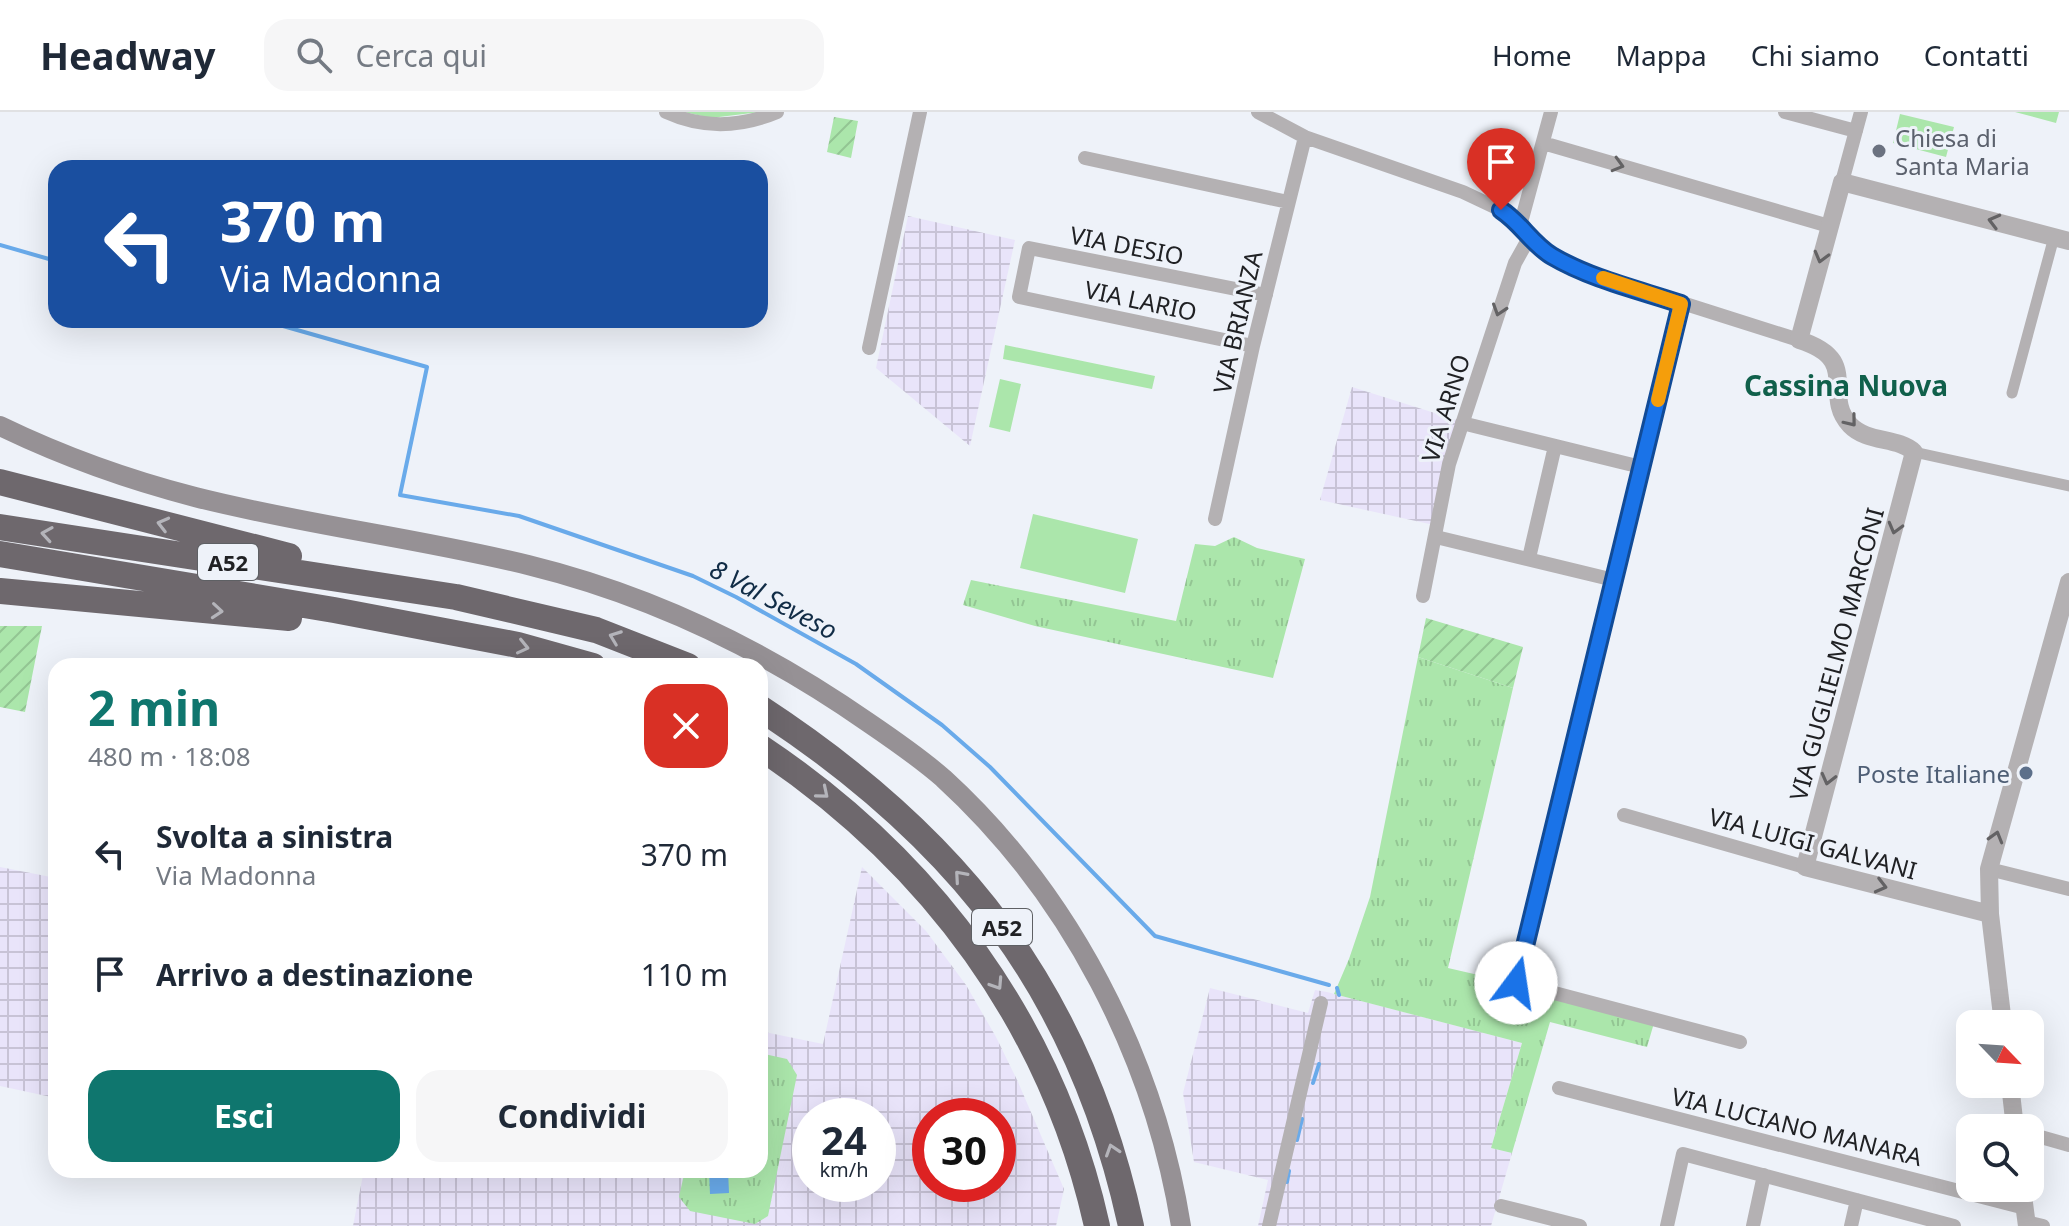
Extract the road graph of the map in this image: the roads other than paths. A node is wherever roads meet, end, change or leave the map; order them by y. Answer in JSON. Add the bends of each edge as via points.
{"nodes":[{"id":1,"x":666,"y":112,"type":"edge"},
{"id":2,"x":777,"y":112,"type":"edge"},
{"id":3,"x":920,"y":112,"type":"edge"},
{"id":4,"x":1258,"y":112,"type":"edge"},
{"id":5,"x":1551,"y":112,"type":"edge"},
{"id":6,"x":1785,"y":112,"type":"edge"},
{"id":7,"x":1861,"y":112,"type":"edge"},
{"id":8,"x":1856,"y":131,"type":"junction"},
{"id":9,"x":1305,"y":137,"type":"junction"},
{"id":10,"x":1543,"y":143,"type":"junction"},
{"id":11,"x":1085,"y":158,"type":"dead end"},
{"id":12,"x":1842,"y":182,"type":"junction"},
{"id":13,"x":1288,"y":202,"type":"junction"},
{"id":14,"x":1829,"y":226,"type":"junction"},
{"id":15,"x":1524,"y":232,"type":"junction"},
{"id":16,"x":2061,"y":239,"type":"edge"},
{"id":17,"x":1266,"y":295,"type":"junction"},
{"id":18,"x":1019,"y":297,"type":"joint"},
{"id":19,"x":1681,"y":304,"type":"junction"},
{"id":20,"x":1799,"y":340,"type":"junction"},
{"id":21,"x":1253,"y":346,"type":"junction"},
{"id":22,"x":869,"y":348,"type":"dead end"},
{"id":23,"x":2012,"y":393,"type":"dead end"},
{"id":24,"x":1462,"y":423,"type":"junction"},
{"id":25,"x":0,"y":426,"type":"edge"},
{"id":26,"x":1555,"y":446,"type":"junction"},
{"id":27,"x":1914,"y":452,"type":"junction"},
{"id":28,"x":1641,"y":467,"type":"junction"},
{"id":29,"x":0,"y":482,"type":"edge"},
{"id":30,"x":2069,"y":486,"type":"edge"},
{"id":31,"x":1215,"y":519,"type":"dead end"},
{"id":32,"x":0,"y":527,"type":"edge"},
{"id":33,"x":1436,"y":537,"type":"junction"},
{"id":34,"x":0,"y":554,"type":"edge"},
{"id":35,"x":1529,"y":558,"type":"junction"},
{"id":36,"x":1614,"y":580,"type":"junction"},
{"id":37,"x":2069,"y":582,"type":"edge"},
{"id":38,"x":0,"y":591,"type":"edge"},
{"id":39,"x":1423,"y":596,"type":"dead end"},
{"id":40,"x":456,"y":597,"type":"junction"},
{"id":41,"x":452,"y":633,"type":"junction"},
{"id":42,"x":564,"y":658,"type":"edge"},
{"id":43,"x":668,"y":658,"type":"edge"},
{"id":44,"x":762,"y":658,"type":"edge"},
{"id":45,"x":768,"y":661,"type":"edge"},
{"id":46,"x":768,"y":713,"type":"edge"},
{"id":47,"x":768,"y":753,"type":"edge"},
{"id":48,"x":1624,"y":815,"type":"dead end"},
{"id":49,"x":1805,"y":867,"type":"junction"},
{"id":50,"x":1989,"y":869,"type":"junction"},
{"id":51,"x":2069,"y":889,"type":"edge"},
{"id":52,"x":1990,"y":914,"type":"junction"},
{"id":53,"x":1321,"y":1003,"type":"dead end"},
{"id":54,"x":2001,"y":1010,"type":"edge"},
{"id":55,"x":1740,"y":1042,"type":"dead end"},
{"id":56,"x":1559,"y":1088,"type":"dead end"},
{"id":57,"x":2044,"y":1138,"type":"edge"},
{"id":58,"x":2069,"y":1145,"type":"edge"},
{"id":59,"x":1764,"y":1175,"type":"junction"},
{"id":60,"x":1857,"y":1200,"type":"junction"},
{"id":61,"x":1501,"y":1206,"type":"dead end"},
{"id":62,"x":2030,"y":1220,"type":"edge"},
{"id":63,"x":1097,"y":1226,"type":"edge"},
{"id":64,"x":1131,"y":1226,"type":"edge"},
{"id":65,"x":1181,"y":1226,"type":"edge"},
{"id":66,"x":1269,"y":1226,"type":"edge"},
{"id":67,"x":1580,"y":1226,"type":"edge"},
{"id":68,"x":1667,"y":1226,"type":"edge"},
{"id":69,"x":1753,"y":1226,"type":"edge"},
{"id":70,"x":1851,"y":1226,"type":"edge"},
{"id":71,"x":1954,"y":1226,"type":"edge"}],
"edges":[{"from":1,"to":2,"type":"street","via":[[722,125]]},
{"from":3,"to":22,"type":"street"},
{"from":4,"to":9,"type":"street"},
{"from":5,"to":10,"type":"street","name":"VIA ARNO"},
{"from":6,"to":8,"type":"street"},
{"from":7,"to":8,"type":"street"},
{"from":8,"to":12,"type":"street"},
{"from":9,"to":13,"type":"street","name":"VIA BRIANZA"},
{"from":9,"to":15,"type":"street","via":[[1463,192],[1501,210]]},
{"from":10,"to":14,"type":"street","one_way":true},
{"from":10,"to":15,"type":"street","name":"VIA ARNO"},
{"from":11,"to":13,"type":"street"},
{"from":12,"to":14,"type":"street"},
{"from":16,"to":12,"type":"street","one_way":true},
{"from":13,"to":17,"type":"street","name":"VIA BRIANZA"},
{"from":14,"to":20,"type":"street","one_way":true},
{"from":15,"to":19,"type":"street","via":[[1552,256],[1591,274]]},
{"from":15,"to":24,"type":"street","name":"VIA ARNO","one_way":true},
{"from":16,"to":23,"type":"street"},
{"from":17,"to":18,"type":"street","name":"VIA DESIO","via":[[1029,248]]},
{"from":17,"to":21,"type":"street","name":"VIA BRIANZA"},
{"from":18,"to":21,"type":"street","name":"VIA LARIO"},
{"from":19,"to":20,"type":"street"},
{"from":19,"to":28,"type":"street"},
{"from":20,"to":27,"type":"street","one_way":true,"via":[[1822,350],[1834,364],[1850,425]]},
{"from":21,"to":31,"type":"street","name":"VIA BRIANZA"},
{"from":24,"to":26,"type":"street"},
{"from":24,"to":33,"type":"street","name":"VIA ARNO"},
{"from":25,"to":44,"type":"main road","via":[[196,497],[495,557],[580,580],[653,606]]},
{"from":26,"to":28,"type":"street"},
{"from":26,"to":35,"type":"street"},
{"from":27,"to":30,"type":"street"},
{"from":27,"to":49,"type":"street","name":"VIA GUGLIELMO MARCONI","one_way":true},
{"from":28,"to":36,"type":"street"},
{"from":40,"to":29,"type":"highway","one_way":true},
{"from":40,"to":32,"type":"highway","number":"A52","one_way":true},
{"from":33,"to":35,"type":"street"},
{"from":33,"to":39,"type":"street","name":"VIA ARNO"},
{"from":34,"to":41,"type":"highway","number":"A52"},
{"from":35,"to":36,"type":"street"},
{"from":36,"to":55,"type":"street","via":[[1516,983]]},
{"from":50,"to":37,"type":"street","one_way":true},
{"from":38,"to":41,"type":"highway","one_way":true},
{"from":43,"to":40,"type":"highway","number":"A52","one_way":true,"via":[[596,630]]},
{"from":41,"to":42,"type":"highway","number":"A52","one_way":true},
{"from":45,"to":65,"type":"main road","via":[[838,701],[942,778],[1044,893],[1121,1024],[1152,1103]]},
{"from":64,"to":46,"type":"highway","number":"A52","one_way":true,"via":[[1117,1166],[1072,1045],[994,916],[885,800]]},
{"from":47,"to":63,"type":"highway","number":"A52","one_way":true,"via":[[811,783],[913,876],[956,924],[995,980],[1036,1051],[1070,1133]]},
{"from":48,"to":49,"type":"street","name":"VIA LUIGI GALVANI"},
{"from":49,"to":52,"type":"street","name":"VIA LUIGI GALVANI","one_way":true},
{"from":50,"to":51,"type":"street"},
{"from":50,"to":52,"type":"street"},
{"from":52,"to":54,"type":"street"},
{"from":53,"to":66,"type":"street"},
{"from":56,"to":62,"type":"street","name":"VIA LUCIANO MANARA"},
{"from":57,"to":58,"type":"street"},
{"from":59,"to":60,"type":"street"},
{"from":59,"to":68,"type":"street","via":[[1683,1154]]},
{"from":59,"to":69,"type":"street"},
{"from":60,"to":70,"type":"street"},
{"from":60,"to":71,"type":"street"},
{"from":61,"to":67,"type":"street"}]}
